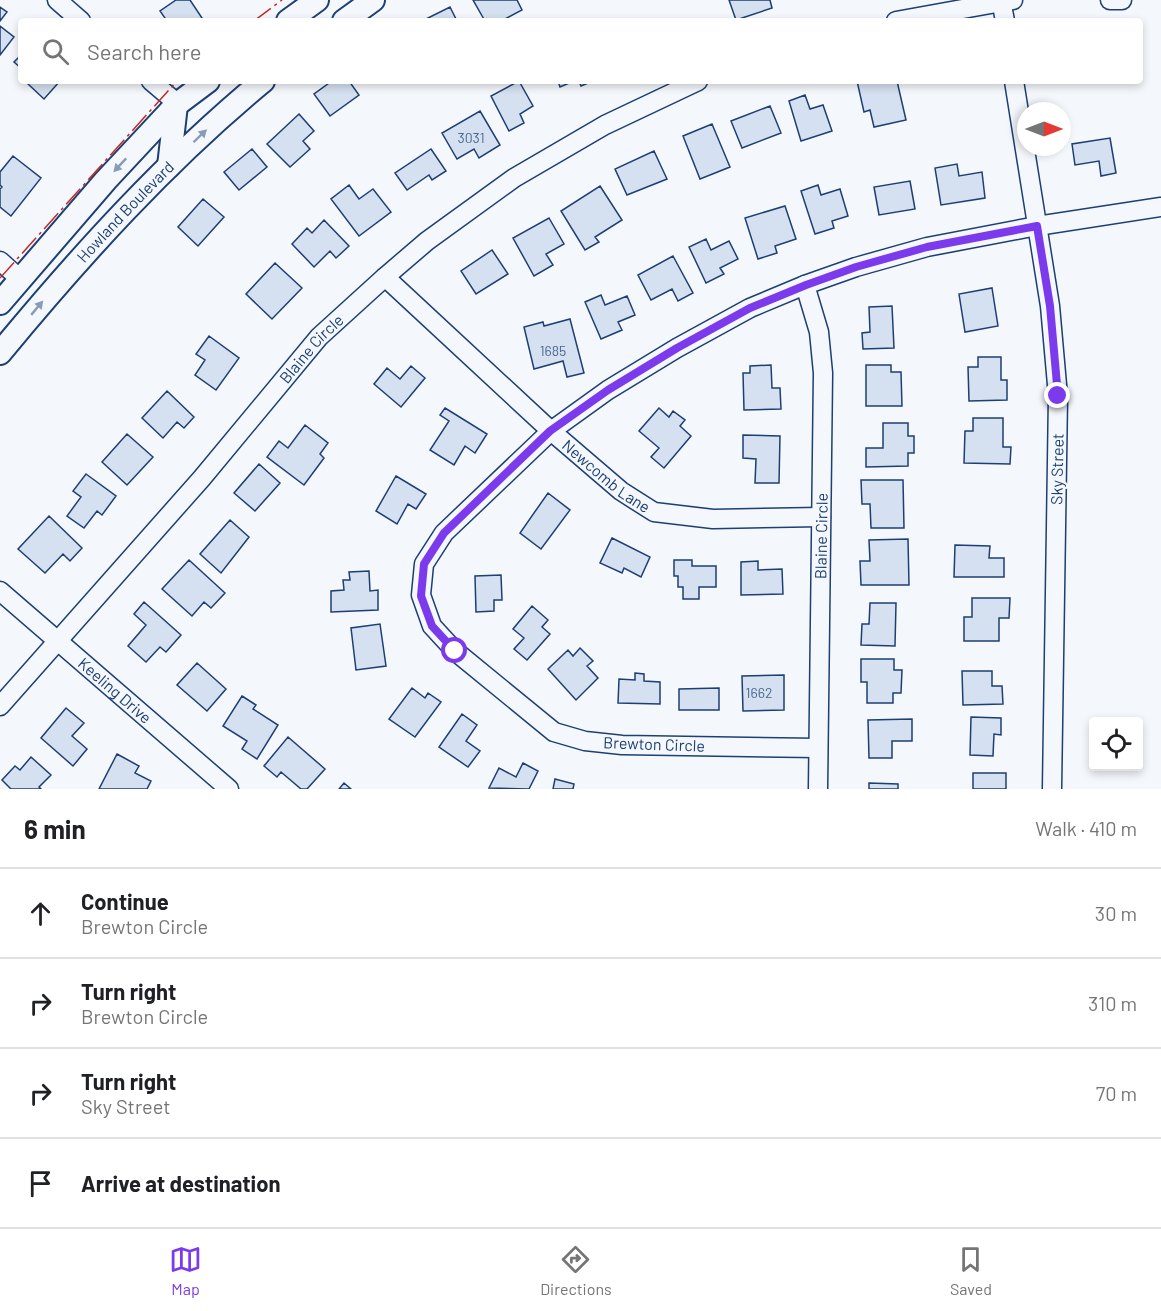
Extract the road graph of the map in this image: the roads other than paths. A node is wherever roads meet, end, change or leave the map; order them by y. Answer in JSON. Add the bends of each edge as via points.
{"nodes":[{"id":1,"x":57,"y":0,"type":"edge"},
{"id":2,"x":317,"y":0,"type":"edge"},
{"id":3,"x":373,"y":0,"type":"edge"},
{"id":4,"x":1110,"y":0,"type":"edge"},
{"id":5,"x":1122,"y":0,"type":"edge"},
{"id":6,"x":1005,"y":1,"type":"edge"},
{"id":7,"x":78,"y":18,"type":"edge"},
{"id":8,"x":292,"y":18,"type":"edge"},
{"id":9,"x":348,"y":18,"type":"edge"},
{"id":10,"x":912,"y":18,"type":"edge"},
{"id":11,"x":1005,"y":18,"type":"edge"},
{"id":12,"x":154,"y":84,"type":"edge"},
{"id":13,"x":204,"y":84,"type":"edge"},
{"id":14,"x":221,"y":84,"type":"edge"},
{"id":15,"x":259,"y":84,"type":"edge"},
{"id":16,"x":692,"y":84,"type":"edge"},
{"id":17,"x":1014,"y":84,"type":"edge"},
{"id":18,"x":177,"y":105,"type":"junction"},
{"id":19,"x":220,"y":117,"type":"junction"},
{"id":20,"x":169,"y":166,"type":"junction"},
{"id":21,"x":1161,"y":207,"type":"edge"},
{"id":22,"x":1037,"y":226,"type":"junction"},
{"id":23,"x":0,"y":261,"type":"edge"},
{"id":24,"x":385,"y":277,"type":"junction"},
{"id":25,"x":20,"y":279,"type":"junction"},
{"id":26,"x":806,"y":285,"type":"junction"},
{"id":27,"x":0,"y":303,"type":"edge"},
{"id":28,"x":0,"y":353,"type":"edge"},
{"id":29,"x":550,"y":431,"type":"junction"},
{"id":30,"x":821,"y":517,"type":"junction"},
{"id":31,"x":0,"y":591,"type":"edge"},
{"id":32,"x":59,"y":640,"type":"junction"},
{"id":33,"x":0,"y":706,"type":"edge"},
{"id":34,"x":818,"y":748,"type":"junction"},
{"id":35,"x":229,"y":789,"type":"edge"},
{"id":36,"x":818,"y":789,"type":"edge"},
{"id":37,"x":1052,"y":789,"type":"edge"}],
"edges":[{"from":1,"to":7,"type":"street"},
{"from":2,"to":8,"type":"main road"},
{"from":3,"to":9,"type":"main road"},
{"from":4,"to":5,"type":"street"},
{"from":6,"to":10,"type":"street"},
{"from":6,"to":11,"type":"street"},
{"from":12,"to":18,"type":"street"},
{"from":13,"to":18,"type":"main road","name":"Howland Boulevard"},
{"from":14,"to":19,"type":"main road"},
{"from":15,"to":19,"type":"main road","name":"Howland Boulevard"},
{"from":16,"to":24,"type":"street","name":"Blaine Circle","via":[[605,125],[514,178]]},
{"from":17,"to":22,"type":"street","name":"Sky Street"},
{"from":18,"to":20,"type":"main road"},
{"from":18,"to":25,"type":"main road","name":"Howland Boulevard","one_way":true},
{"from":20,"to":19,"type":"main road","name":"Howland Boulevard","one_way":true},
{"from":28,"to":20,"type":"main road","name":"Howland Boulevard","one_way":true},
{"from":21,"to":22,"type":"street","name":"Brewton Circle"},
{"from":22,"to":26,"type":"street","name":"Brewton Circle","via":[[927,247]]},
{"from":22,"to":37,"type":"street","name":"Sky Street","via":[[1050,306],[1058,396]]},
{"from":23,"to":25,"type":"street"},
{"from":24,"to":29,"type":"street","name":"Newcomb Lane"},
{"from":24,"to":32,"type":"street","name":"Blaine Circle","via":[[319,337],[202,478]]},
{"from":25,"to":27,"type":"main road","name":"Howland Boulevard"},
{"from":26,"to":29,"type":"street","name":"Brewton Circle","via":[[750,308],[677,348]]},
{"from":26,"to":30,"type":"street","name":"Blaine Circle","via":[[819,332],[823,373]]},
{"from":29,"to":30,"type":"street","name":"Newcomb Lane","via":[[621,491],[654,512],[713,519]]},
{"from":29,"to":34,"type":"street","name":"Brewton Circle","via":[[444,533],[424,564],[421,596],[432,626],[455,651],[554,732],[585,741],[622,745]]},
{"from":30,"to":34,"type":"street","name":"Blaine Circle"},
{"from":31,"to":32,"type":"street","name":"Keeling Drive"},
{"from":32,"to":33,"type":"street","name":"Blaine Circle"},
{"from":32,"to":35,"type":"street","name":"Keeling Drive"},
{"from":34,"to":36,"type":"street","name":"Blaine Circle"}]}
